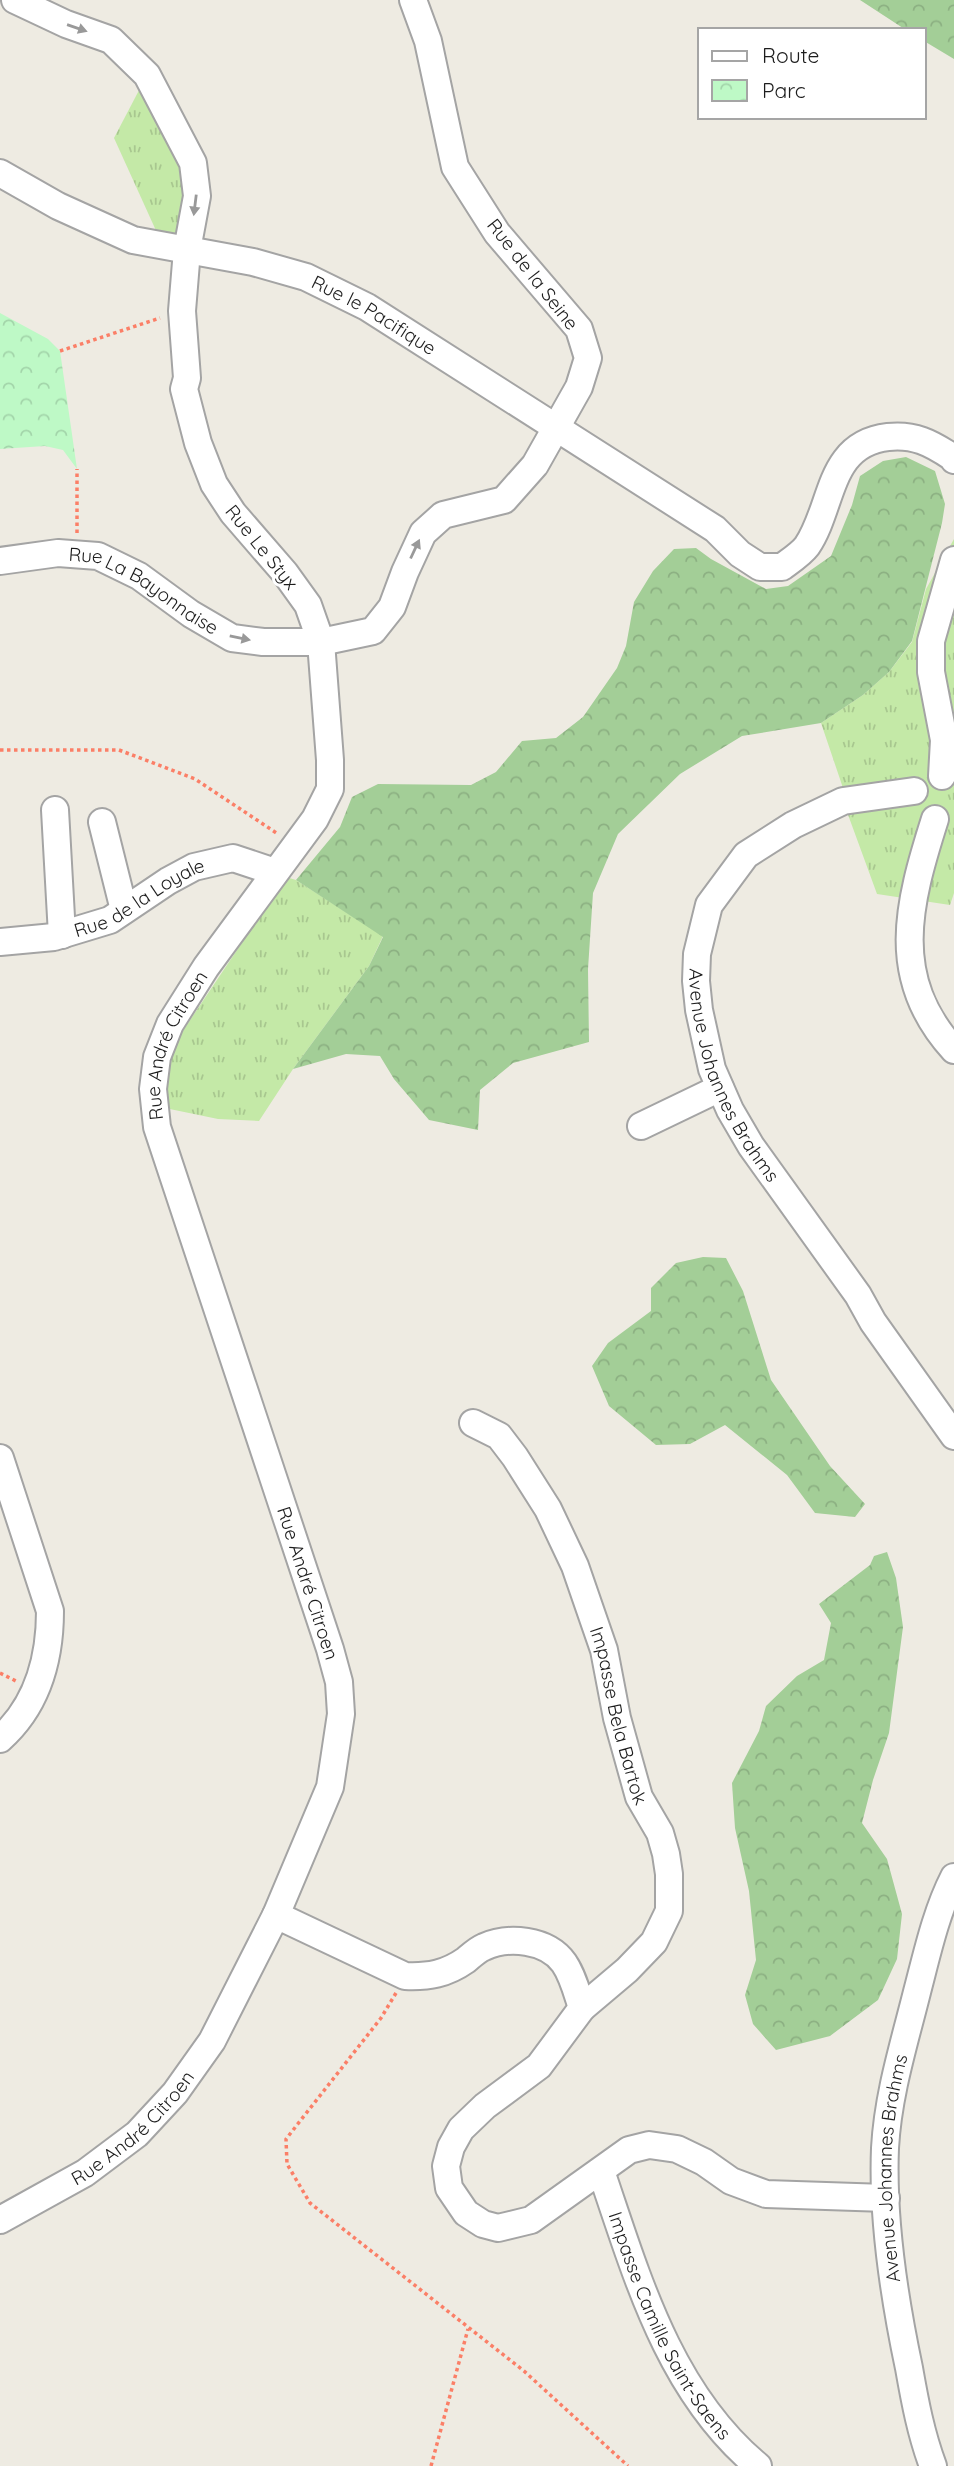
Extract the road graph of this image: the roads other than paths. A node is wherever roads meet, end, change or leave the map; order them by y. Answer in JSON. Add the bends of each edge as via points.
{"nodes":[{"id":1,"x":15,"y":0,"type":"edge"},
{"id":2,"x":413,"y":0,"type":"edge"},
{"id":3,"x":0,"y":173,"type":"edge"},
{"id":4,"x":187,"y":250,"type":"junction"},
{"id":5,"x":554,"y":428,"type":"junction"},
{"id":6,"x":954,"y":460,"type":"edge"},
{"id":7,"x":954,"y":560,"type":"edge"},
{"id":8,"x":0,"y":561,"type":"edge"},
{"id":9,"x":949,"y":596,"type":"edge"},
{"id":10,"x":321,"y":642,"type":"junction"},
{"id":11,"x":948,"y":780,"type":"edge"},
{"id":12,"x":914,"y":791,"type":"junction"},
{"id":13,"x":55,"y":810,"type":"dead end"},
{"id":14,"x":945,"y":814,"type":"edge"},
{"id":15,"x":102,"y":822,"type":"dead end"},
{"id":16,"x":275,"y":872,"type":"junction"},
{"id":17,"x":124,"y":910,"type":"junction"},
{"id":18,"x":62,"y":935,"type":"junction"},
{"id":19,"x":0,"y":942,"type":"edge"},
{"id":20,"x":954,"y":1050,"type":"edge"},
{"id":21,"x":720,"y":1088,"type":"junction"},
{"id":22,"x":641,"y":1126,"type":"dead end"},
{"id":23,"x":473,"y":1423,"type":"dead end"},
{"id":24,"x":954,"y":1436,"type":"edge"},
{"id":25,"x":0,"y":1458,"type":"edge"},
{"id":26,"x":0,"y":1739,"type":"edge"},
{"id":27,"x":954,"y":1877,"type":"edge"},
{"id":28,"x":276,"y":1915,"type":"junction"},
{"id":29,"x":582,"y":2008,"type":"junction"},
{"id":30,"x":601,"y":2171,"type":"junction"},
{"id":31,"x":886,"y":2198,"type":"junction"},
{"id":32,"x":0,"y":2220,"type":"edge"},
{"id":33,"x":758,"y":2466,"type":"edge"},
{"id":34,"x":933,"y":2466,"type":"edge"}],
"edges":[{"from":1,"to":4,"type":"street","name":"Rue Le Styx","one_way":true,"via":[[111,40],[147,75],[193,163],[197,196]]},
{"from":2,"to":5,"type":"street","name":"Rue de la Seine","via":[[428,41],[455,167],[497,233],[579,329],[588,358],[579,387]]},
{"from":3,"to":4,"type":"street","name":"Rue le Pacifique","via":[[106,230]]},
{"from":4,"to":5,"type":"street","name":"Rue le Pacifique","via":[[306,277],[367,307]]},
{"from":4,"to":10,"type":"street","name":"Rue Le Styx","via":[[182,311],[184,389],[198,443],[214,484],[233,513],[308,605]]},
{"from":5,"to":6,"type":"street","name":"Rue le Pacifique","via":[[715,529],[760,567],[782,568],[806,547],[845,459],[863,443],[905,435],[929,442]]},
{"from":10,"to":5,"type":"street","name":"Rue La Bayonnaise","one_way":true,"via":[[373,631],[392,607],[423,533],[443,515],[504,500],[535,465]]},
{"from":7,"to":9,"type":"street"},
{"from":8,"to":10,"type":"street","name":"Rue La Bayonnaise","one_way":true,"via":[[58,553],[98,556],[139,576],[232,638]]},
{"from":9,"to":11,"type":"street","via":[[931,641],[931,673]]},
{"from":10,"to":16,"type":"street","name":"Rue Le Styx","via":[[330,789],[315,819]]},
{"from":11,"to":12,"type":"street","via":[[935,775],[922,779]]},
{"from":12,"to":14,"type":"street","via":[[918,810],[928,819]]},
{"from":12,"to":21,"type":"street","name":"Avenue Johannes Brahms","via":[[843,801],[799,821],[746,855],[720,888],[704,920],[696,981],[712,1069]]},
{"from":13,"to":18,"type":"street"},
{"from":14,"to":20,"type":"street","via":[[914,897],[909,932],[915,988],[928,1017]]},
{"from":15,"to":17,"type":"street"},
{"from":16,"to":17,"type":"street","name":"Rue de la Loyale","via":[[233,858],[194,867]]},
{"from":16,"to":28,"type":"street","name":"Rue André Citroen","via":[[170,1024],[157,1057],[153,1089],[158,1127],[339,1682],[341,1714],[330,1787]]},
{"from":17,"to":18,"type":"street","name":"Rue de la Loyale","via":[[110,920]]},
{"from":18,"to":19,"type":"street","name":"Rue de la Loyale"},
{"from":21,"to":22,"type":"street"},
{"from":21,"to":24,"type":"street","name":"Avenue Johannes Brahms","via":[[742,1133]]},
{"from":23,"to":29,"type":"street","name":"Impasse Bela Bartok","via":[[499,1436],[515,1457],[548,1509],[575,1566],[604,1650],[639,1797],[660,1833],[666,1854],[669,1911],[654,1942]]},
{"from":25,"to":26,"type":"street","via":[[50,1611],[50,1635],[32,1700]]},
{"from":27,"to":31,"type":"street","name":"Avenue Johannes Brahms","via":[[926,1955],[896,2068],[885,2147]]},
{"from":28,"to":29,"type":"street","via":[[405,1976],[445,1973],[498,1941],[542,1946],[562,1961]]},
{"from":28,"to":32,"type":"street","name":"Rue André Citroen","via":[[212,2041],[167,2101],[136,2134],[85,2173]]},
{"from":29,"to":30,"type":"street","name":"Impasse Bela Bartok","via":[[539,2066],[461,2129],[446,2166],[449,2188],[466,2213],[498,2228],[531,2220]]},
{"from":30,"to":31,"type":"street","name":"Impasse Bela Bartok","via":[[629,2150],[649,2145],[677,2149],[730,2180],[766,2194]]},
{"from":30,"to":33,"type":"street","name":"Impasse Camille Saint-Saens","via":[[661,2336],[713,2422]]},
{"from":31,"to":34,"type":"street","name":"Avenue Johannes Brahms","via":[[900,2325]]}]}
